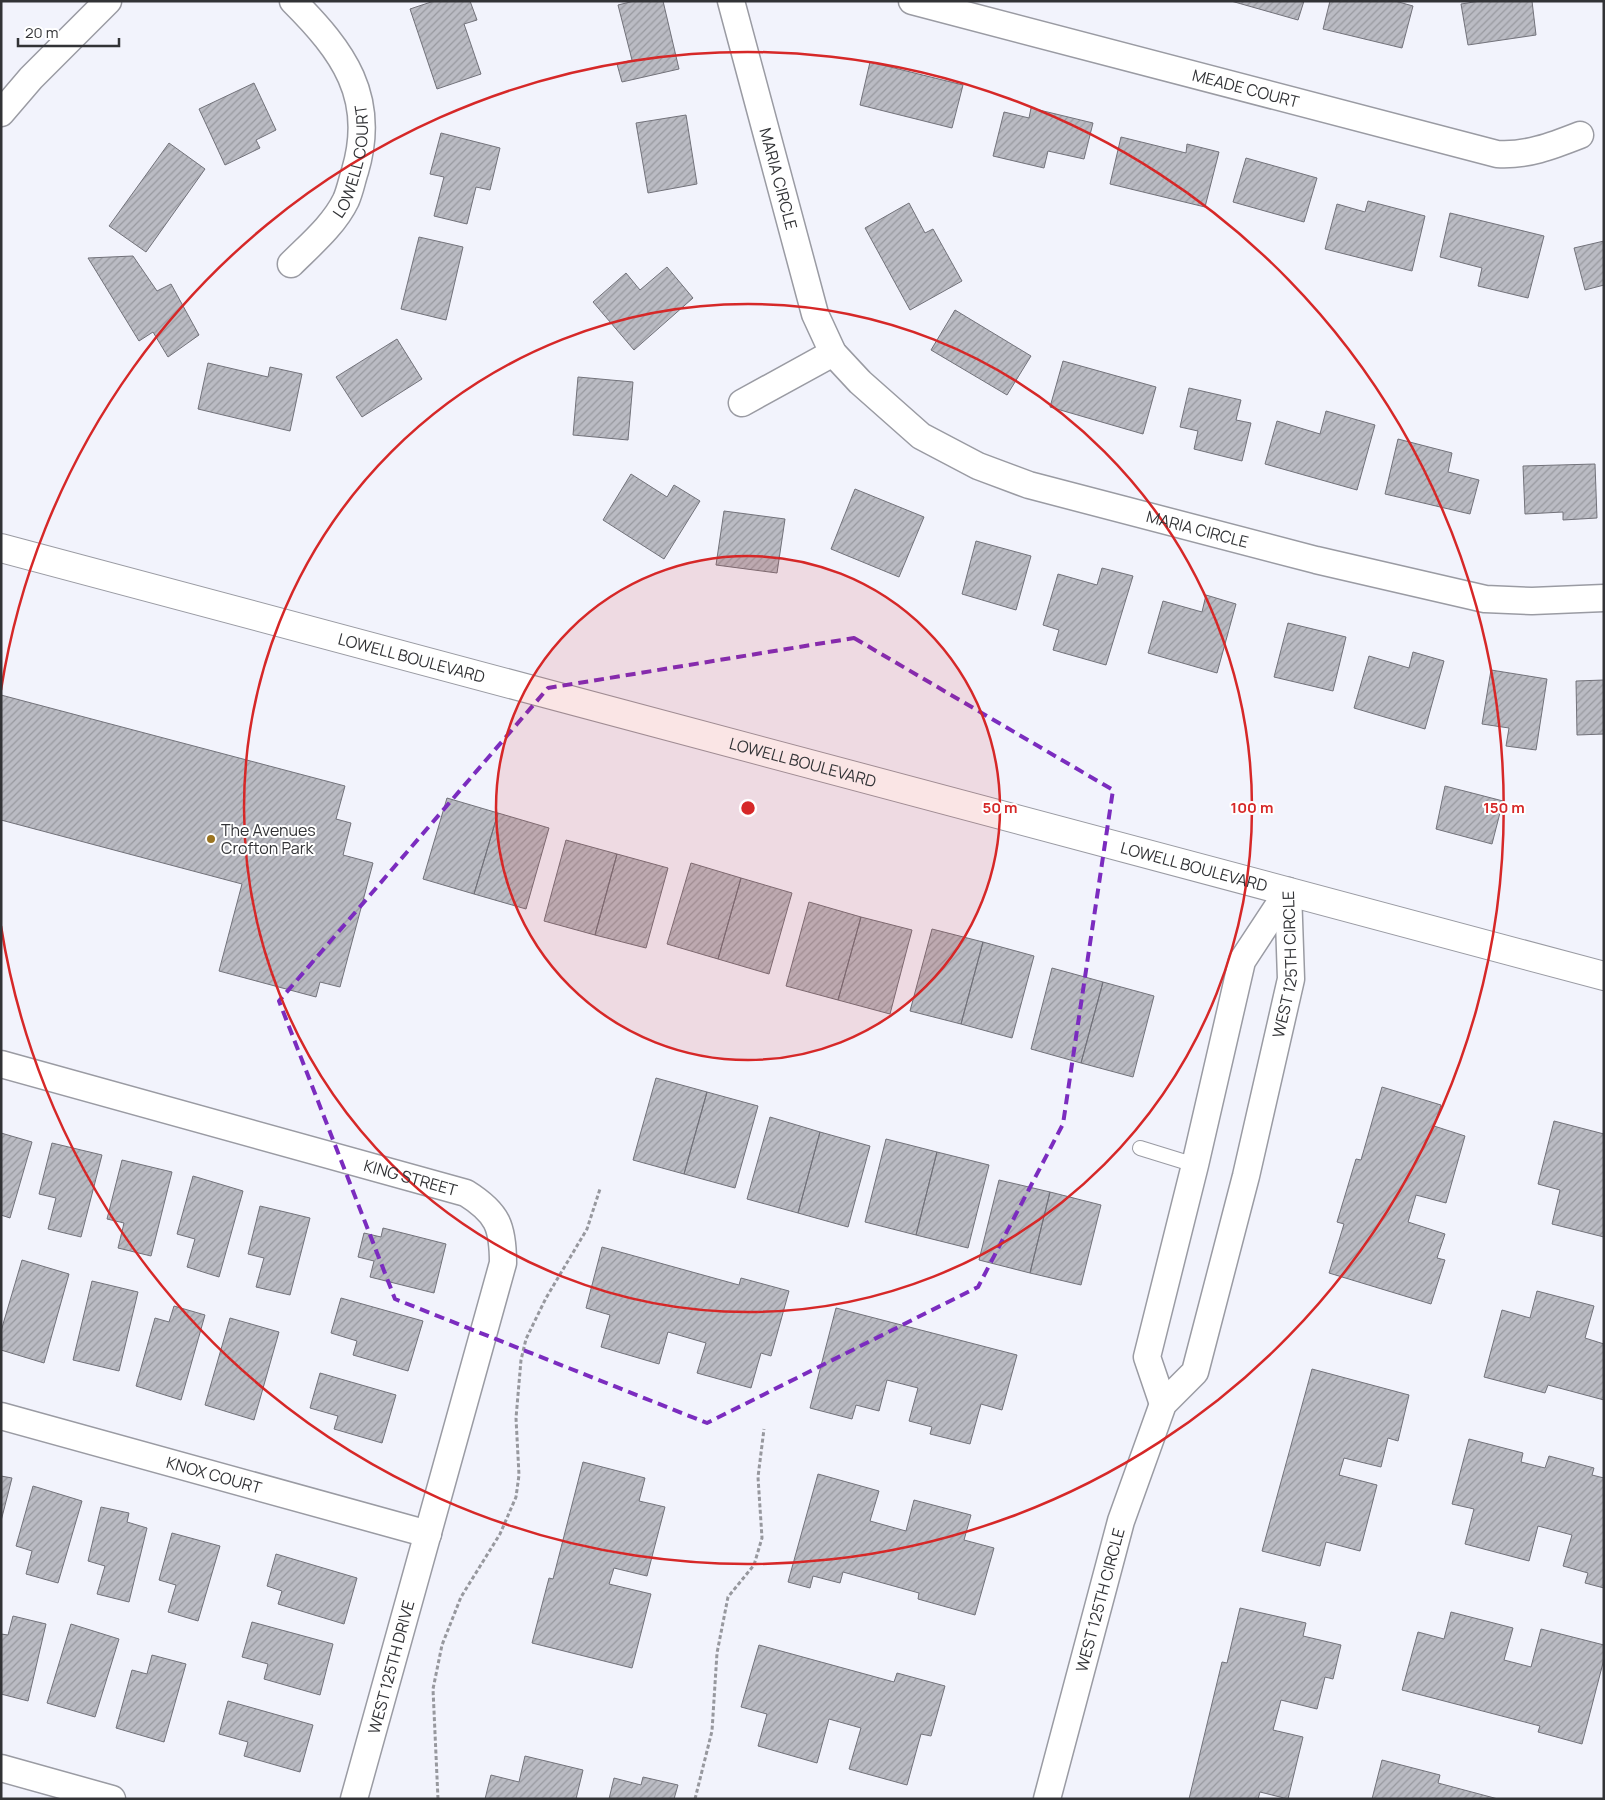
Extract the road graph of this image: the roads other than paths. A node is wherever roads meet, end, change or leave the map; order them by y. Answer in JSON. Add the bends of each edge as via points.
{"nodes":[{"id":1,"x":108,"y":1,"type":"edge"},
{"id":2,"x":293,"y":1,"type":"edge"},
{"id":3,"x":731,"y":1,"type":"edge"},
{"id":4,"x":912,"y":1,"type":"edge"},
{"id":5,"x":1,"y":113,"type":"edge"},
{"id":6,"x":1580,"y":135,"type":"dead end"},
{"id":7,"x":291,"y":264,"type":"dead end"},
{"id":8,"x":833,"y":353,"type":"junction"},
{"id":9,"x":742,"y":403,"type":"dead end"},
{"id":10,"x":1,"y":548,"type":"edge"},
{"id":11,"x":1604,"y":598,"type":"edge"},
{"id":12,"x":1288,"y":891,"type":"junction"},
{"id":13,"x":1604,"y":976,"type":"edge"},
{"id":14,"x":1,"y":1064,"type":"edge"},
{"id":15,"x":1140,"y":1148,"type":"dead end"},
{"id":16,"x":1195,"y":1165,"type":"junction"},
{"id":17,"x":1162,"y":1404,"type":"junction"},
{"id":18,"x":1,"y":1416,"type":"edge"},
{"id":19,"x":428,"y":1534,"type":"junction"},
{"id":20,"x":1,"y":1768,"type":"edge"},
{"id":21,"x":112,"y":1799,"type":"edge"},
{"id":22,"x":354,"y":1799,"type":"edge"},
{"id":23,"x":1047,"y":1799,"type":"edge"}],
"edges":[{"from":1,"to":5,"type":"street"},
{"from":2,"to":7,"type":"street","name":"LOWELL COURT","via":[[324,33],[346,64],[360,105],[362,133],[346,200],[323,233]]},
{"from":3,"to":8,"type":"street","name":"MARIA CIRCLE","via":[[815,314]]},
{"from":4,"to":6,"type":"street","name":"MEADE COURT","via":[[1497,154],[1516,155]]},
{"from":8,"to":9,"type":"street"},
{"from":8,"to":11,"type":"street","name":"MARIA CIRCLE","via":[[860,382],[921,436],[978,466],[1029,485],[1316,560],[1485,599]]},
{"from":10,"to":12,"type":"main road","name":"LOWELL BOULEVARD"},
{"from":12,"to":13,"type":"main road","name":"LOWELL BOULEVARD"},
{"from":12,"to":16,"type":"street","name":"WEST 125TH CIRCLE","via":[[1242,961]]},
{"from":12,"to":17,"type":"street","name":"WEST 125TH CIRCLE","via":[[1291,979],[1246,1176],[1195,1372]]},
{"from":14,"to":19,"type":"street","name":"KING STREET","via":[[466,1193],[490,1210],[503,1238],[503,1263]]},
{"from":15,"to":16,"type":"lane"},
{"from":16,"to":17,"type":"street","name":"WEST 125TH CIRCLE","via":[[1147,1358]]},
{"from":17,"to":23,"type":"street","name":"WEST 125TH CIRCLE","via":[[1121,1521]]},
{"from":18,"to":19,"type":"street","name":"KNOX COURT"},
{"from":19,"to":22,"type":"street","name":"WEST 125TH DRIVE"},
{"from":20,"to":21,"type":"street"}]}
